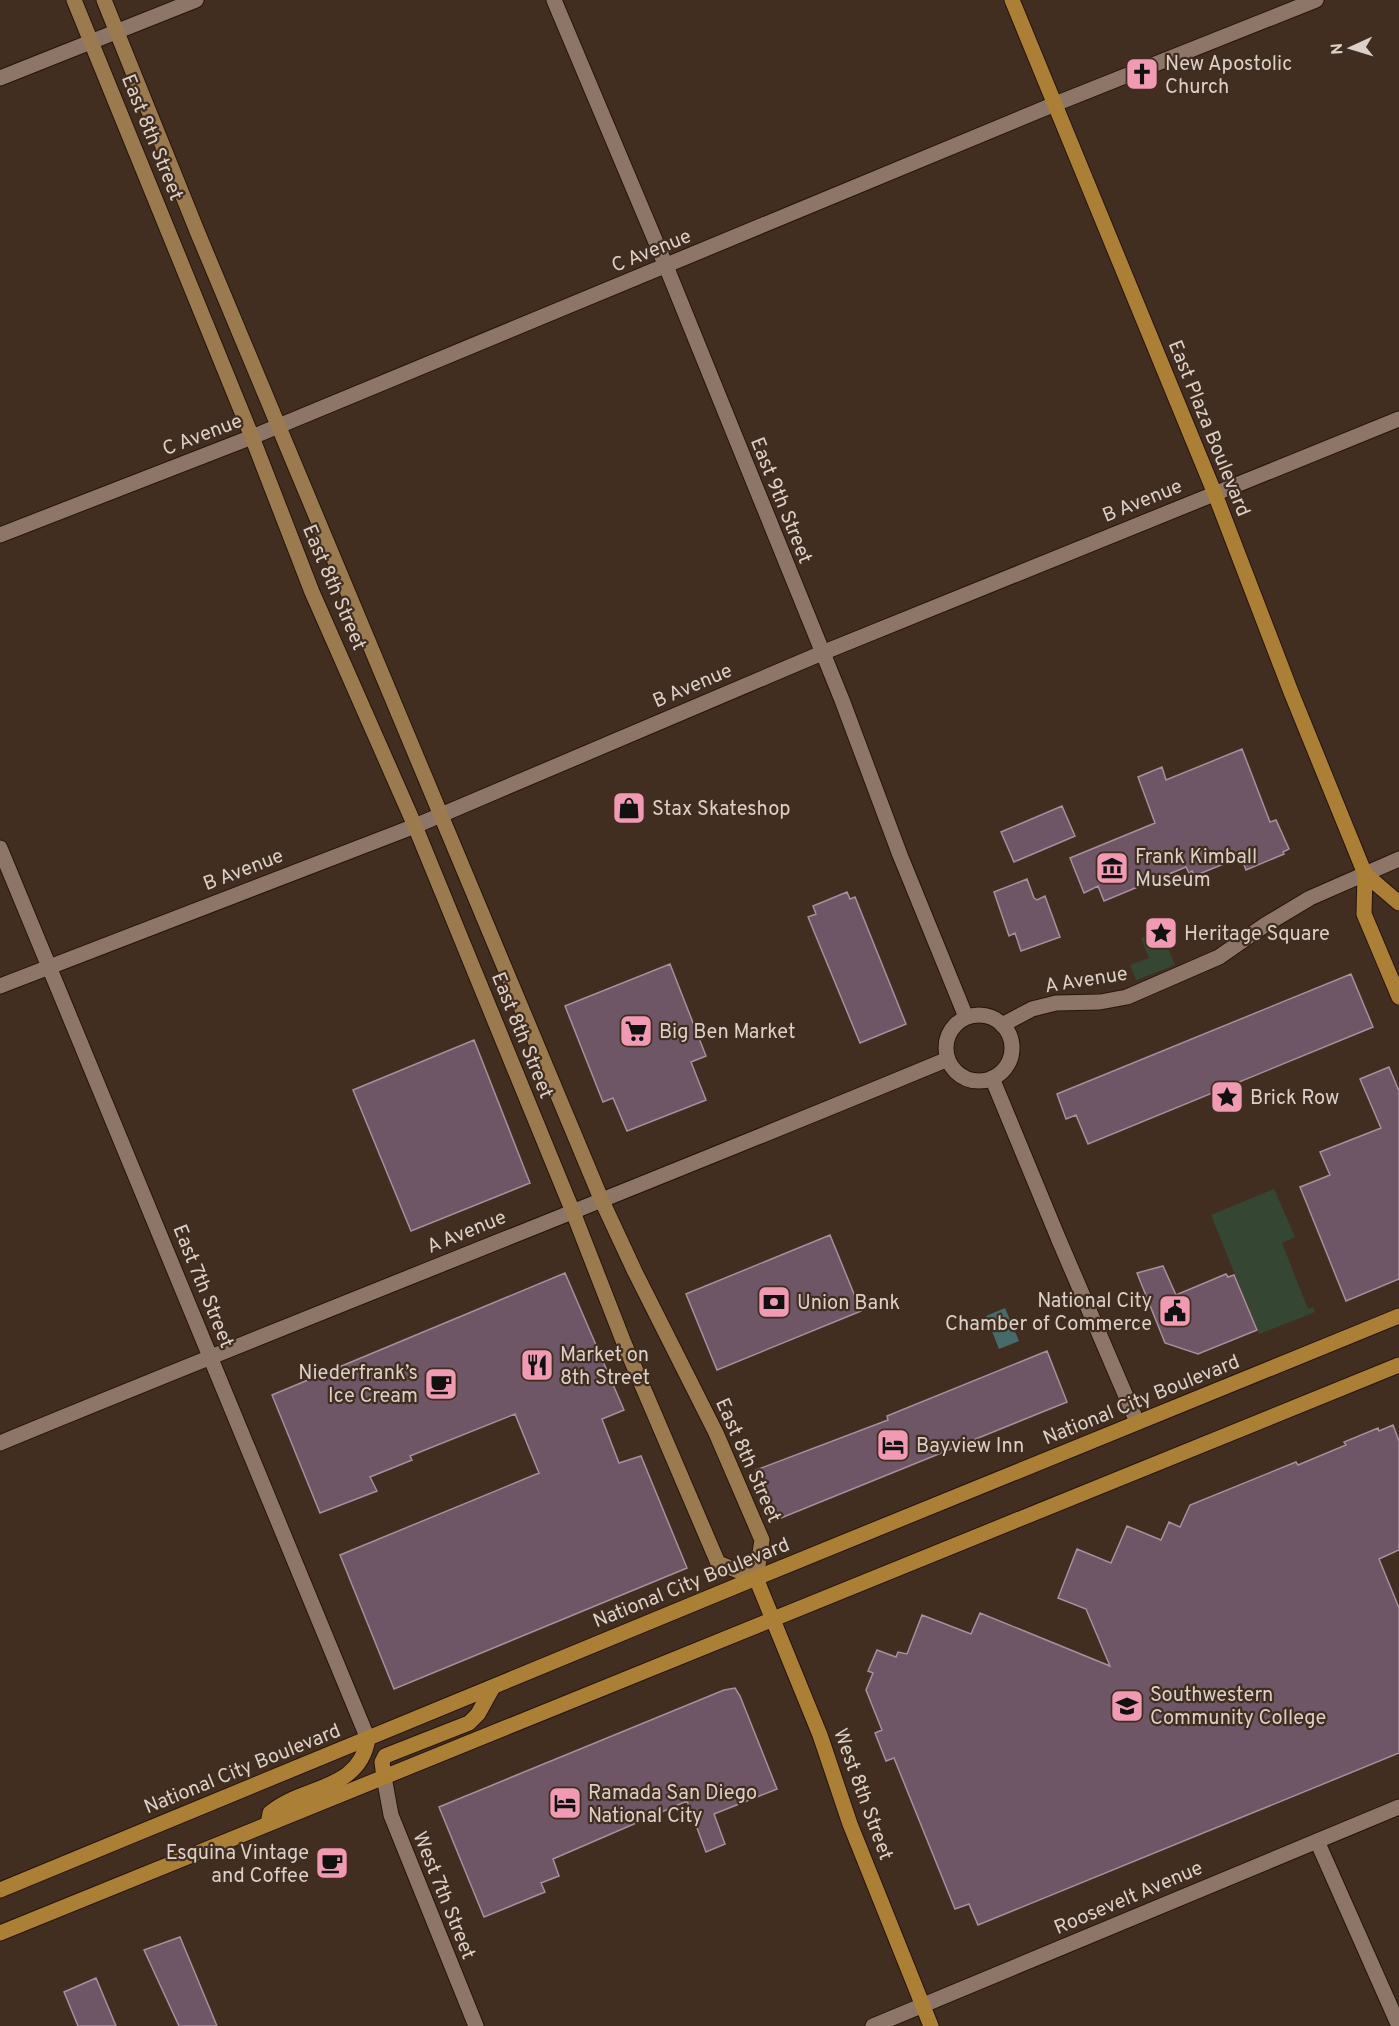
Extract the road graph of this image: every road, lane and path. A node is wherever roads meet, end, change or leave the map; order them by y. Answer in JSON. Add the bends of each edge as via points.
{"nodes":[{"id":1,"x":74,"y":0,"type":"edge"},
{"id":2,"x":104,"y":0,"type":"edge"},
{"id":3,"x":196,"y":0,"type":"edge"},
{"id":4,"x":555,"y":0,"type":"edge"},
{"id":5,"x":1012,"y":0,"type":"edge"},
{"id":6,"x":1316,"y":0,"type":"edge"},
{"id":7,"x":116,"y":32,"type":"junction"},
{"id":8,"x":91,"y":41,"type":"junction"},
{"id":9,"x":0,"y":78,"type":"edge"},
{"id":10,"x":1055,"y":104,"type":"junction"},
{"id":11,"x":666,"y":266,"type":"junction"},
{"id":12,"x":1399,"y":419,"type":"edge"},
{"id":13,"x":279,"y":424,"type":"junction"},
{"id":14,"x":252,"y":437,"type":"junction"},
{"id":15,"x":1215,"y":494,"type":"junction"},
{"id":16,"x":0,"y":535,"type":"edge"},
{"id":17,"x":822,"y":653,"type":"junction"},
{"id":18,"x":441,"y":814,"type":"junction"},
{"id":19,"x":415,"y":826,"type":"junction"},
{"id":20,"x":0,"y":849,"type":"edge"},
{"id":21,"x":1399,"y":859,"type":"edge"},
{"id":22,"x":1365,"y":874,"type":"junction"},
{"id":23,"x":1399,"y":903,"type":"edge"},
{"id":24,"x":49,"y":967,"type":"junction"},
{"id":25,"x":0,"y":986,"type":"edge"},
{"id":26,"x":1399,"y":997,"type":"edge"},
{"id":27,"x":966,"y":1017,"type":"junction"},
{"id":28,"x":1002,"y":1025,"type":"junction"},
{"id":29,"x":948,"y":1059,"type":"junction"},
{"id":30,"x":992,"y":1078,"type":"junction"},
{"id":31,"x":602,"y":1201,"type":"junction"},
{"id":32,"x":573,"y":1212,"type":"junction"},
{"id":33,"x":1399,"y":1316,"type":"edge"},
{"id":34,"x":210,"y":1356,"type":"junction"},
{"id":35,"x":1399,"y":1365,"type":"edge"},
{"id":36,"x":1134,"y":1414,"type":"dead end"},
{"id":37,"x":0,"y":1443,"type":"edge"},
{"id":38,"x":756,"y":1578,"type":"junction"},
{"id":39,"x":774,"y":1620,"type":"junction"},
{"id":40,"x":493,"y":1687,"type":"junction"},
{"id":41,"x":368,"y":1739,"type":"junction"},
{"id":42,"x":384,"y":1777,"type":"junction"},
{"id":43,"x":1399,"y":1807,"type":"edge"},
{"id":44,"x":268,"y":1824,"type":"junction"},
{"id":45,"x":1317,"y":1841,"type":"junction"},
{"id":46,"x":0,"y":1890,"type":"edge"},
{"id":47,"x":0,"y":1933,"type":"edge"},
{"id":48,"x":923,"y":2006,"type":"junction"},
{"id":49,"x":476,"y":2026,"type":"edge"},
{"id":50,"x":873,"y":2026,"type":"edge"},
{"id":51,"x":931,"y":2026,"type":"edge"},
{"id":52,"x":1399,"y":2026,"type":"edge"}],
"edges":[{"from":1,"to":8,"type":"main road","name":"East 8th Street"},
{"from":2,"to":7,"type":"main road","name":"East 8th Street"},
{"from":3,"to":7,"type":"street"},
{"from":4,"to":11,"type":"street","name":"East 9th Street"},
{"from":5,"to":10,"type":"main road","name":"East Plaza Boulevard"},
{"from":6,"to":10,"type":"street","name":"C Avenue"},
{"from":7,"to":8,"type":"street"},
{"from":7,"to":13,"type":"main road","name":"East 8th Street"},
{"from":8,"to":9,"type":"street"},
{"from":8,"to":14,"type":"main road","name":"East 8th Street"},
{"from":10,"to":11,"type":"street","name":"C Avenue"},
{"from":10,"to":15,"type":"main road","name":"East Plaza Boulevard"},
{"from":11,"to":13,"type":"street","name":"C Avenue"},
{"from":11,"to":17,"type":"street","name":"East 9th Street"},
{"from":12,"to":15,"type":"street","name":"B Avenue"},
{"from":13,"to":14,"type":"street","name":"C Avenue"},
{"from":13,"to":18,"type":"main road","name":"East 8th Street"},
{"from":14,"to":16,"type":"street","name":"C Avenue"},
{"from":14,"to":19,"type":"main road","name":"East 8th Street","via":[[312,592]]},
{"from":15,"to":17,"type":"street","name":"B Avenue"},
{"from":15,"to":22,"type":"main road","name":"East Plaza Boulevard"},
{"from":17,"to":18,"type":"street","name":"B Avenue"},
{"from":17,"to":27,"type":"street","name":"East 9th Street"},
{"from":18,"to":19,"type":"street","name":"B Avenue"},
{"from":18,"to":31,"type":"main road","name":"East 8th Street"},
{"from":19,"to":24,"type":"street","name":"B Avenue"},
{"from":19,"to":32,"type":"main road","name":"East 8th Street"},
{"from":20,"to":24,"type":"street","name":"East 7th Street"},
{"from":21,"to":22,"type":"street","name":"A Avenue"},
{"from":22,"to":23,"type":"main road","name":"East Plaza Boulevard"},
{"from":22,"to":26,"type":"main road","name":"East Plaza Boulevard","via":[[1364,915]]},
{"from":22,"to":28,"type":"street","name":"A Avenue","via":[[1310,898],[1219,957],[1127,997],[1056,1003]]},
{"from":24,"to":25,"type":"street","name":"B Avenue"},
{"from":24,"to":34,"type":"street","name":"East 7th Street"},
{"from":27,"to":28,"type":"street","via":[[986,1016]]},
{"from":27,"to":29,"type":"street","via":[[951,1030],[946,1049]]},
{"from":28,"to":30,"type":"street","via":[[1009,1033],[1011,1054],[1001,1073]]},
{"from":29,"to":30,"type":"street","via":[[961,1076],[982,1081]]},
{"from":29,"to":31,"type":"street","name":"A Avenue"},
{"from":30,"to":36,"type":"street"},
{"from":31,"to":32,"type":"street","name":"A Avenue"},
{"from":31,"to":38,"type":"main road","name":"East 8th Street","via":[[716,1433],[762,1540]]},
{"from":32,"to":34,"type":"street","name":"A Avenue"},
{"from":32,"to":38,"type":"main road","name":"East 8th Street","via":[[718,1563]]},
{"from":33,"to":38,"type":"main road","name":"National City Boulevard"},
{"from":34,"to":37,"type":"street","name":"A Avenue"},
{"from":34,"to":41,"type":"street","name":"East 7th Street"},
{"from":35,"to":39,"type":"main road"},
{"from":38,"to":39,"type":"main road","name":"West 8th Street"},
{"from":38,"to":40,"type":"main road","name":"National City Boulevard"},
{"from":39,"to":42,"type":"main road"},
{"from":39,"to":48,"type":"main road","name":"West 8th Street"},
{"from":40,"to":41,"type":"main road","name":"National City Boulevard"},
{"from":40,"to":42,"type":"main road","via":[[469,1723],[385,1756]]},
{"from":41,"to":44,"type":"main road","via":[[366,1750],[351,1772],[278,1807],[270,1814]]},
{"from":41,"to":46,"type":"main road","name":"National City Boulevard"},
{"from":42,"to":44,"type":"main road"},
{"from":42,"to":49,"type":"street","name":"West 7th Street","via":[[391,1815]]},
{"from":43,"to":45,"type":"street","name":"Roosevelt Avenue"},
{"from":44,"to":47,"type":"main road"},
{"from":45,"to":48,"type":"street","name":"Roosevelt Avenue"},
{"from":45,"to":52,"type":"street"},
{"from":48,"to":50,"type":"street","name":"Roosevelt Avenue"},
{"from":48,"to":51,"type":"main road","name":"West 8th Street"}]}
